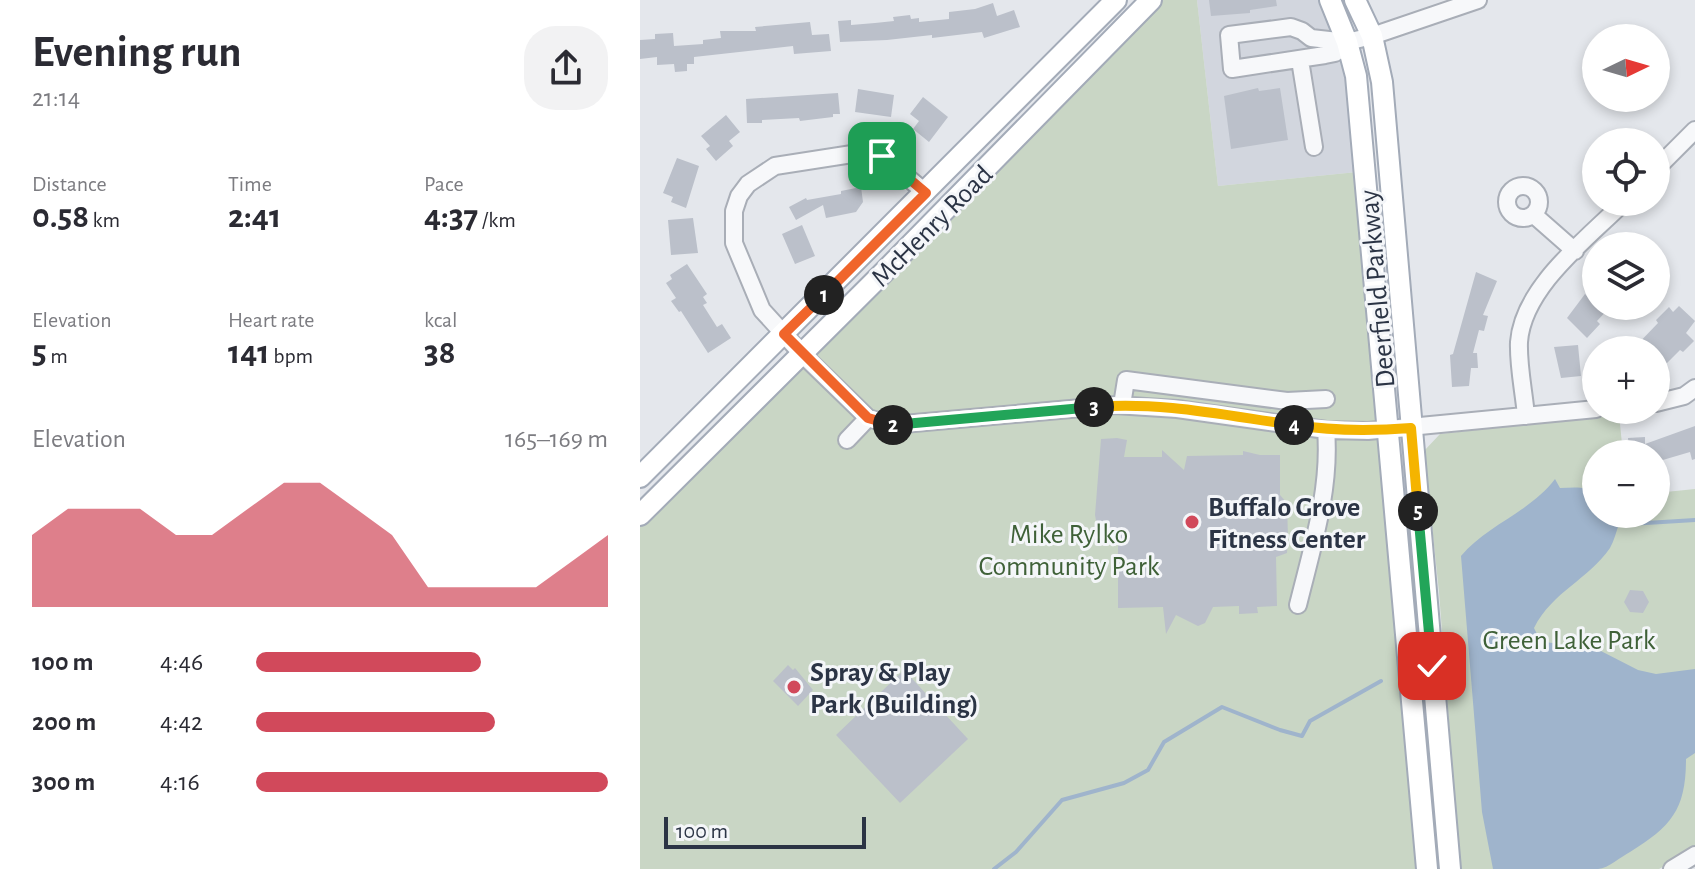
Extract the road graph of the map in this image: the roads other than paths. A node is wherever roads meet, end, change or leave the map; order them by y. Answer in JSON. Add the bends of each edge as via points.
{"nodes":[{"id":1,"x":1116,"y":0,"type":"edge"},
{"id":2,"x":1151,"y":0,"type":"edge"},
{"id":3,"x":1330,"y":0,"type":"edge"},
{"id":4,"x":1355,"y":0,"type":"edge"},
{"id":5,"x":1478,"y":0,"type":"edge"},
{"id":6,"x":1372,"y":36,"type":"junction"},
{"id":7,"x":1347,"y":42,"type":"junction"},
{"id":8,"x":1300,"y":60,"type":"junction"},
{"id":9,"x":1695,"y":130,"type":"edge"},
{"id":10,"x":1314,"y":147,"type":"dead end"},
{"id":11,"x":1670,"y":155,"type":"edge"},
{"id":12,"x":926,"y":193,"type":"junction"},
{"id":13,"x":1534,"y":215,"type":"dead end"},
{"id":14,"x":1610,"y":216,"type":"edge"},
{"id":15,"x":1575,"y":251,"type":"junction"},
{"id":16,"x":784,"y":334,"type":"junction"},
{"id":17,"x":802,"y":354,"type":"junction"},
{"id":18,"x":1695,"y":388,"type":"edge"},
{"id":19,"x":1245,"y":396,"type":"junction"},
{"id":20,"x":1326,"y":399,"type":"dead end"},
{"id":21,"x":1670,"y":400,"type":"edge"},
{"id":22,"x":1122,"y":405,"type":"junction"},
{"id":23,"x":1582,"y":410,"type":"edge"},
{"id":24,"x":1526,"y":416,"type":"junction"},
{"id":25,"x":868,"y":418,"type":"junction"},
{"id":26,"x":1241,"y":418,"type":"junction"},
{"id":27,"x":1411,"y":428,"type":"junction"},
{"id":28,"x":1388,"y":429,"type":"junction"},
{"id":29,"x":1326,"y":430,"type":"junction"},
{"id":30,"x":847,"y":440,"type":"dead end"},
{"id":31,"x":640,"y":477,"type":"edge"},
{"id":32,"x":640,"y":515,"type":"edge"},
{"id":33,"x":1298,"y":605,"type":"dead end"},
{"id":34,"x":1695,"y":855,"type":"edge"},
{"id":35,"x":1427,"y":869,"type":"edge"},
{"id":36,"x":1450,"y":869,"type":"edge"},
{"id":37,"x":1672,"y":869,"type":"edge"}],
"edges":[{"from":1,"to":12,"type":"main road","name":"McHenry Road"},
{"from":2,"to":17,"type":"main road","name":"McHenry Road"},
{"from":3,"to":7,"type":"main road","name":"Deerfield Parkway"},
{"from":4,"to":6,"type":"main road","name":"Deerfield Parkway"},
{"from":5,"to":6,"type":"street"},
{"from":6,"to":7,"type":"street"},
{"from":6,"to":27,"type":"main road","name":"Deerfield Parkway","via":[[1382,82]]},
{"from":7,"to":8,"type":"street","via":[[1335,53]]},
{"from":7,"to":8,"type":"street","via":[[1311,38],[1291,27],[1229,35],[1232,69]]},
{"from":7,"to":28,"type":"main road","name":"Deerfield Parkway","via":[[1356,76]]},
{"from":8,"to":10,"type":"street"},
{"from":9,"to":11,"type":"street"},
{"from":12,"to":16,"type":"main road","name":"McHenry Road"},
{"from":12,"to":16,"type":"street","via":[[882,156],[865,152],[775,166],[748,184],[734,211],[734,243],[762,310]]},
{"from":13,"to":15,"type":"street"},
{"from":14,"to":15,"type":"street"},
{"from":15,"to":24,"type":"street","via":[[1549,277],[1523,318],[1519,344]]},
{"from":16,"to":17,"type":"street"},
{"from":16,"to":31,"type":"main road","name":"McHenry Road"},
{"from":17,"to":25,"type":"street"},
{"from":17,"to":32,"type":"main road","name":"McHenry Road"},
{"from":18,"to":21,"type":"street"},
{"from":19,"to":20,"type":"street"},
{"from":19,"to":22,"type":"street","via":[[1126,380]]},
{"from":19,"to":26,"type":"street"},
{"from":22,"to":25,"type":"street","via":[[892,425]]},
{"from":22,"to":26,"type":"street"},
{"from":23,"to":24,"type":"street"},
{"from":24,"to":27,"type":"street"},
{"from":25,"to":30,"type":"street"},
{"from":26,"to":29,"type":"street"},
{"from":27,"to":28,"type":"street"},
{"from":27,"to":36,"type":"main road","name":"Deerfield Parkway"},
{"from":28,"to":29,"type":"street"},
{"from":28,"to":35,"type":"main road","name":"Deerfield Parkway"},
{"from":29,"to":33,"type":"street","via":[[1320,515]]},
{"from":34,"to":37,"type":"street"}]}
